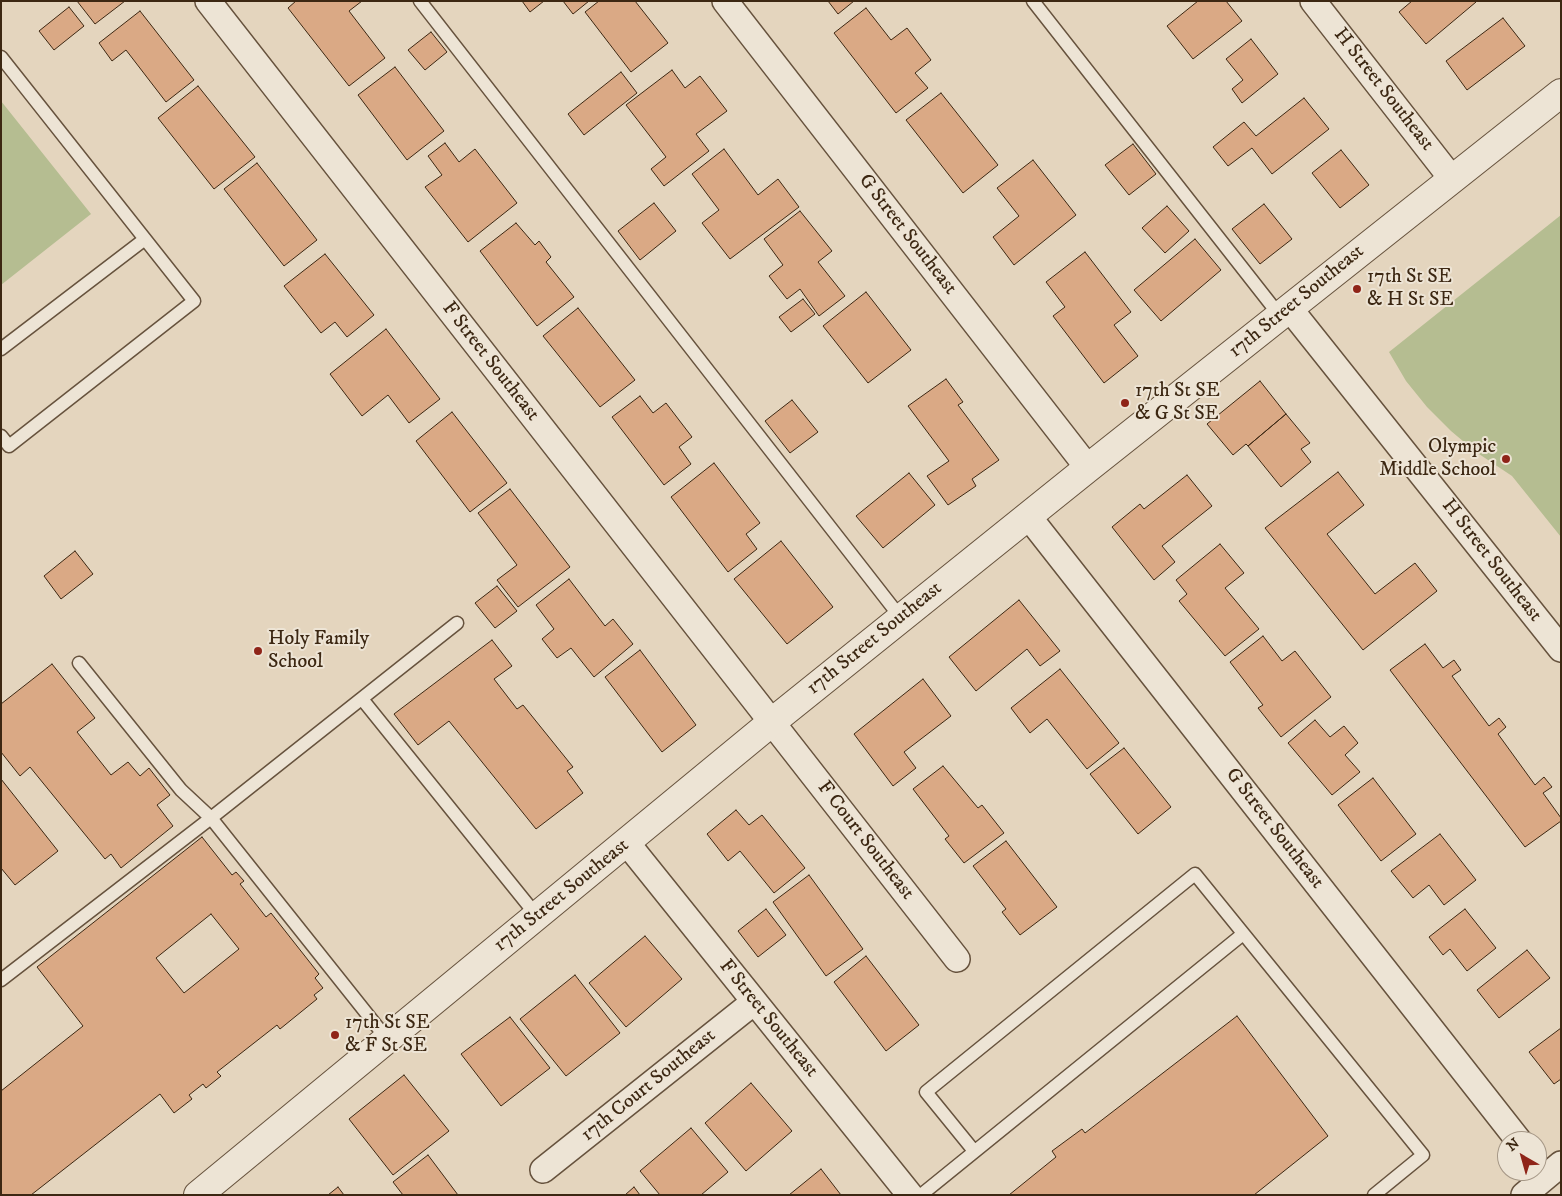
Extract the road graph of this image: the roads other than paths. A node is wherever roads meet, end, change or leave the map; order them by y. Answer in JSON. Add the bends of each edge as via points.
{"nodes":[{"id":1,"x":208,"y":1,"type":"edge"},
{"id":2,"x":420,"y":1,"type":"edge"},
{"id":3,"x":725,"y":1,"type":"edge"},
{"id":4,"x":1033,"y":1,"type":"edge"},
{"id":5,"x":1313,"y":1,"type":"edge"},
{"id":6,"x":1,"y":57,"type":"edge"},
{"id":7,"x":1561,"y":94,"type":"edge"},
{"id":8,"x":1452,"y":179,"type":"junction"},
{"id":9,"x":145,"y":239,"type":"junction"},
{"id":10,"x":1285,"y":313,"type":"junction"},
{"id":11,"x":1,"y":350,"type":"edge"},
{"id":12,"x":1,"y":436,"type":"edge"},
{"id":13,"x":1088,"y":468,"type":"junction"},
{"id":14,"x":1028,"y":516,"type":"junction"},
{"id":15,"x":901,"y":618,"type":"junction"},
{"id":16,"x":457,"y":623,"type":"dead end"},
{"id":17,"x":1561,"y":650,"type":"edge"},
{"id":18,"x":79,"y":663,"type":"dead end"},
{"id":19,"x":362,"y":699,"type":"junction"},
{"id":20,"x":772,"y":722,"type":"junction"},
{"id":21,"x":211,"y":818,"type":"junction"},
{"id":22,"x":627,"y":843,"type":"junction"},
{"id":23,"x":537,"y":916,"type":"junction"},
{"id":24,"x":1243,"y":934,"type":"junction"},
{"id":25,"x":957,"y":959,"type":"dead end"},
{"id":26,"x":1,"y":980,"type":"edge"},
{"id":27,"x":754,"y":1002,"type":"junction"},
{"id":28,"x":387,"y":1039,"type":"junction"},
{"id":29,"x":1511,"y":1131,"type":"edge"},
{"id":30,"x":974,"y":1151,"type":"junction"},
{"id":31,"x":1548,"y":1168,"type":"edge"},
{"id":32,"x":543,"y":1170,"type":"dead end"},
{"id":33,"x":207,"y":1192,"type":"edge"},
{"id":34,"x":910,"y":1195,"type":"edge"},
{"id":35,"x":920,"y":1195,"type":"edge"},
{"id":36,"x":1374,"y":1195,"type":"edge"},
{"id":37,"x":1524,"y":1195,"type":"edge"}],
"edges":[{"from":1,"to":20,"type":"street","name":"F Street Southeast"},
{"from":2,"to":15,"type":"lane"},
{"from":3,"to":13,"type":"street","name":"G Street Southeast"},
{"from":4,"to":10,"type":"lane"},
{"from":5,"to":8,"type":"street","name":"H Street Southeast"},
{"from":6,"to":9,"type":"lane"},
{"from":7,"to":8,"type":"street","name":"17th Street Southeast"},
{"from":8,"to":10,"type":"street","name":"17th Street Southeast"},
{"from":9,"to":11,"type":"lane"},
{"from":9,"to":12,"type":"lane","via":[[194,302],[9,446]]},
{"from":10,"to":13,"type":"street","name":"17th Street Southeast"},
{"from":10,"to":17,"type":"street","name":"H Street Southeast"},
{"from":13,"to":14,"type":"street","name":"17th Street Southeast"},
{"from":14,"to":15,"type":"street","name":"17th Street Southeast"},
{"from":14,"to":29,"type":"street","name":"G Street Southeast"},
{"from":15,"to":20,"type":"street","name":"17th Street Southeast"},
{"from":16,"to":19,"type":"lane"},
{"from":18,"to":21,"type":"lane","via":[[181,790]]},
{"from":19,"to":21,"type":"lane"},
{"from":19,"to":23,"type":"lane"},
{"from":20,"to":22,"type":"street","name":"17th Street Southeast"},
{"from":20,"to":25,"type":"street","name":"F Court Southeast"},
{"from":21,"to":26,"type":"lane"},
{"from":21,"to":28,"type":"lane"},
{"from":22,"to":23,"type":"street","name":"17th Street Southeast"},
{"from":22,"to":27,"type":"street","name":"F Street Southeast"},
{"from":23,"to":28,"type":"street","name":"17th Street Southeast"},
{"from":24,"to":30,"type":"lane"},
{"from":24,"to":30,"type":"lane","via":[[1195,874],[926,1092]]},
{"from":24,"to":36,"type":"lane","via":[[1423,1155]]},
{"from":27,"to":32,"type":"street","name":"17th Court Southeast"},
{"from":27,"to":34,"type":"street","name":"F Street Southeast"},
{"from":28,"to":33,"type":"street","name":"17th Street Southeast"},
{"from":30,"to":35,"type":"lane"},
{"from":31,"to":37,"type":"street"}]}
